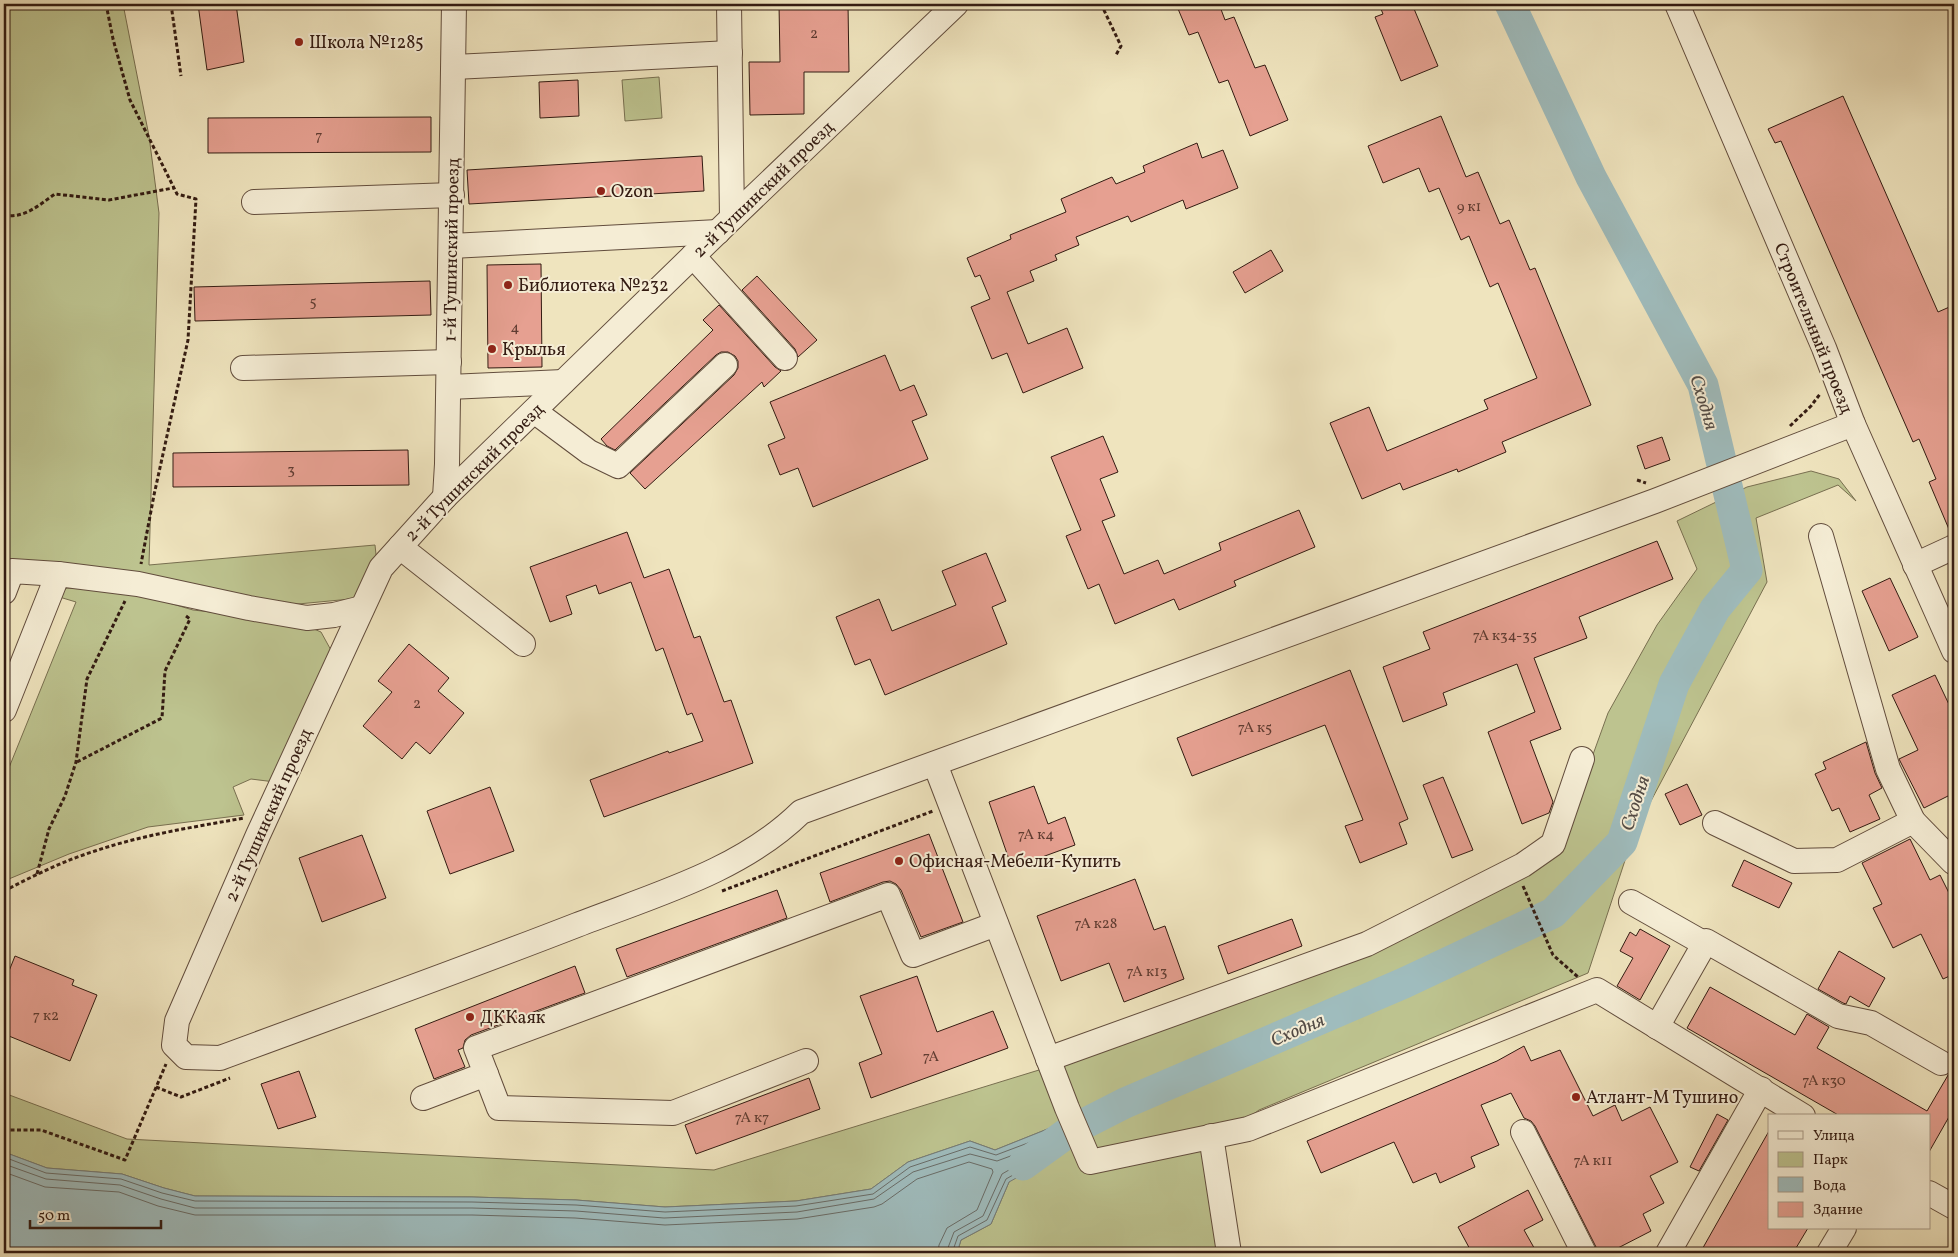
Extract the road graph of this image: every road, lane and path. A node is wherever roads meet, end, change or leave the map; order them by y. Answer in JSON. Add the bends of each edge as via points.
{"nodes":[{"id":1,"x":106,"y":4,"type":"edge"},
{"id":2,"x":171,"y":4,"type":"edge"},
{"id":3,"x":454,"y":4,"type":"edge"},
{"id":4,"x":729,"y":4,"type":"edge"},
{"id":5,"x":956,"y":4,"type":"edge"},
{"id":6,"x":1101,"y":4,"type":"edge"},
{"id":7,"x":1677,"y":4,"type":"edge"},
{"id":8,"x":730,"y":53,"type":"junction"},
{"id":9,"x":1116,"y":55,"type":"dead end"},
{"id":10,"x":454,"y":66,"type":"junction"},
{"id":11,"x":181,"y":76,"type":"dead end"},
{"id":12,"x":173,"y":188,"type":"junction"},
{"id":13,"x":452,"y":195,"type":"junction"},
{"id":14,"x":254,"y":202,"type":"dead end"},
{"id":15,"x":4,"y":215,"type":"edge"},
{"id":16,"x":725,"y":225,"type":"junction"},
{"id":17,"x":451,"y":246,"type":"junction"},
{"id":18,"x":693,"y":256,"type":"junction"},
{"id":19,"x":785,"y":358,"type":"dead end"},
{"id":20,"x":449,"y":362,"type":"junction"},
{"id":21,"x":725,"y":365,"type":"dead end"},
{"id":22,"x":243,"y":368,"type":"dead end"},
{"id":23,"x":563,"y":382,"type":"junction"},
{"id":24,"x":449,"y":387,"type":"junction"},
{"id":25,"x":1821,"y":388,"type":"dead end"},
{"id":26,"x":534,"y":411,"type":"junction"},
{"id":27,"x":1853,"y":424,"type":"junction"},
{"id":28,"x":1787,"y":429,"type":"dead end"},
{"id":29,"x":445,"y":497,"type":"junction"},
{"id":30,"x":1821,"y":536,"type":"dead end"},
{"id":31,"x":400,"y":547,"type":"junction"},
{"id":32,"x":1954,"y":547,"type":"edge"},
{"id":33,"x":1915,"y":565,"type":"junction"},
{"id":34,"x":58,"y":574,"type":"junction"},
{"id":35,"x":138,"y":584,"type":"junction"},
{"id":36,"x":4,"y":592,"type":"edge"},
{"id":37,"x":362,"y":608,"type":"junction"},
{"id":38,"x":184,"y":614,"type":"dead end"},
{"id":39,"x":523,"y":644,"type":"dead end"},
{"id":40,"x":1954,"y":651,"type":"edge"},
{"id":41,"x":4,"y":710,"type":"edge"},
{"id":42,"x":1582,"y":759,"type":"dead end"},
{"id":43,"x":76,"y":762,"type":"junction"},
{"id":44,"x":935,"y":764,"type":"junction"},
{"id":45,"x":268,"y":814,"type":"junction"},
{"id":46,"x":1913,"y":821,"type":"junction"},
{"id":47,"x":1715,"y":823,"type":"dead end"},
{"id":48,"x":1954,"y":862,"type":"edge"},
{"id":49,"x":37,"y":874,"type":"junction"},
{"id":50,"x":1523,"y":885,"type":"dead end"},
{"id":51,"x":4,"y":891,"type":"edge"},
{"id":52,"x":1631,"y":902,"type":"dead end"},
{"id":53,"x":996,"y":924,"type":"junction"},
{"id":54,"x":1705,"y":944,"type":"junction"},
{"id":55,"x":1570,"y":971,"type":"dead end"},
{"id":56,"x":1658,"y":1027,"type":"junction"},
{"id":57,"x":180,"y":1051,"type":"junction"},
{"id":58,"x":1048,"y":1059,"type":"junction"},
{"id":59,"x":806,"y":1061,"type":"dead end"},
{"id":60,"x":1941,"y":1063,"type":"dead end"},
{"id":61,"x":486,"y":1074,"type":"junction"},
{"id":62,"x":1761,"y":1089,"type":"junction"},
{"id":63,"x":423,"y":1098,"type":"dead end"},
{"id":64,"x":1800,"y":1114,"type":"edge"},
{"id":65,"x":4,"y":1130,"type":"edge"},
{"id":66,"x":1523,"y":1132,"type":"dead end"},
{"id":67,"x":1212,"y":1136,"type":"junction"},
{"id":68,"x":1930,"y":1194,"type":"edge"},
{"id":69,"x":1954,"y":1207,"type":"edge"},
{"id":70,"x":1843,"y":1230,"type":"edge"},
{"id":71,"x":1229,"y":1253,"type":"edge"},
{"id":72,"x":1584,"y":1253,"type":"edge"},
{"id":73,"x":1668,"y":1253,"type":"edge"},
{"id":74,"x":1829,"y":1253,"type":"edge"}],
"edges":[{"from":1,"to":12,"type":"path","via":[[130,100]]},
{"from":2,"to":11,"type":"path"},
{"from":3,"to":10,"type":"street","name":"1-й Тушинский проезд"},
{"from":4,"to":8,"type":"street"},
{"from":5,"to":16,"type":"street","name":"2-й Тушинский проезд"},
{"from":6,"to":9,"type":"path","via":[[1121,46]]},
{"from":7,"to":27,"type":"street","name":"Строительный проезд","via":[[1824,348]]},
{"from":8,"to":10,"type":"street"},
{"from":8,"to":16,"type":"street"},
{"from":10,"to":13,"type":"street","name":"1-й Тушинский проезд"},
{"from":12,"to":15,"type":"path","via":[[109,200],[55,194],[29,212]]},
{"from":12,"to":35,"type":"path","via":[[176,194],[196,199],[188,340]]},
{"from":13,"to":14,"type":"street"},
{"from":13,"to":17,"type":"street","name":"1-й Тушинский проезд"},
{"from":16,"to":17,"type":"street"},
{"from":16,"to":18,"type":"street","name":"2-й Тушинский проезд"},
{"from":17,"to":20,"type":"street","name":"1-й Тушинский проезд"},
{"from":18,"to":19,"type":"street"},
{"from":18,"to":23,"type":"street","name":"2-й Тушинский проезд"},
{"from":20,"to":22,"type":"street"},
{"from":20,"to":24,"type":"street","name":"1-й Тушинский проезд"},
{"from":21,"to":26,"type":"street","via":[[618,466],[589,452]]},
{"from":23,"to":24,"type":"street"},
{"from":23,"to":26,"type":"street","name":"2-й Тушинский проезд"},
{"from":24,"to":29,"type":"street","name":"1-й Тушинский проезд"},
{"from":25,"to":28,"type":"path","via":[[1811,406]]},
{"from":26,"to":29,"type":"street","name":"2-й Тушинский проезд"},
{"from":27,"to":33,"type":"street","name":"Строительный проезд"},
{"from":27,"to":44,"type":"street","via":[[1737,471]]},
{"from":29,"to":31,"type":"street","name":"2-й Тушинский проезд"},
{"from":30,"to":46,"type":"street","via":[[1888,769]]},
{"from":31,"to":37,"type":"street","name":"2-й Тушинский проезд","via":[[380,568]]},
{"from":31,"to":39,"type":"street"},
{"from":32,"to":33,"type":"street"},
{"from":33,"to":40,"type":"street","name":"Строительный проезд"},
{"from":34,"to":35,"type":"street"},
{"from":34,"to":36,"type":"street","via":[[12,571]]},
{"from":34,"to":41,"type":"street"},
{"from":35,"to":37,"type":"street","via":[[307,618]]},
{"from":35,"to":43,"type":"path","via":[[126,600],[87,679]]},
{"from":37,"to":45,"type":"street","name":"2-й Тушинский проезд"},
{"from":38,"to":43,"type":"path","via":[[190,619],[164,671],[162,718]]},
{"from":42,"to":58,"type":"street","via":[[1553,844],[1523,865],[1367,944]]},
{"from":43,"to":49,"type":"path","via":[[65,796],[49,829]]},
{"from":44,"to":53,"type":"street"},
{"from":44,"to":57,"type":"street","via":[[801,812],[781,832],[714,872],[535,941],[220,1058]]},
{"from":45,"to":49,"type":"path","via":[[95,850]]},
{"from":45,"to":57,"type":"street","name":"2-й Тушинский проезд","via":[[177,1021]]},
{"from":46,"to":47,"type":"street","via":[[1837,860],[1794,861]]},
{"from":46,"to":48,"type":"street"},
{"from":49,"to":51,"type":"path"},
{"from":50,"to":55,"type":"path","via":[[1553,955]]},
{"from":52,"to":54,"type":"street"},
{"from":53,"to":58,"type":"street"},
{"from":53,"to":61,"type":"street","via":[[913,955],[888,895],[476,1048]]},
{"from":54,"to":56,"type":"street"},
{"from":54,"to":60,"type":"street","via":[[1706,941],[1838,1016],[1871,1023]]},
{"from":56,"to":62,"type":"street"},
{"from":56,"to":67,"type":"street","via":[[1596,990],[1248,1129]]},
{"from":57,"to":65,"type":"path","via":[[125,1160],[41,1130]]},
{"from":58,"to":67,"type":"street","via":[[1090,1162]]},
{"from":59,"to":61,"type":"street","via":[[673,1113],[499,1108]]},
{"from":61,"to":63,"type":"street"},
{"from":62,"to":64,"type":"street"},
{"from":62,"to":73,"type":"street"},
{"from":66,"to":72,"type":"street"},
{"from":67,"to":71,"type":"street"},
{"from":68,"to":69,"type":"street"},
{"from":70,"to":74,"type":"street"}]}
